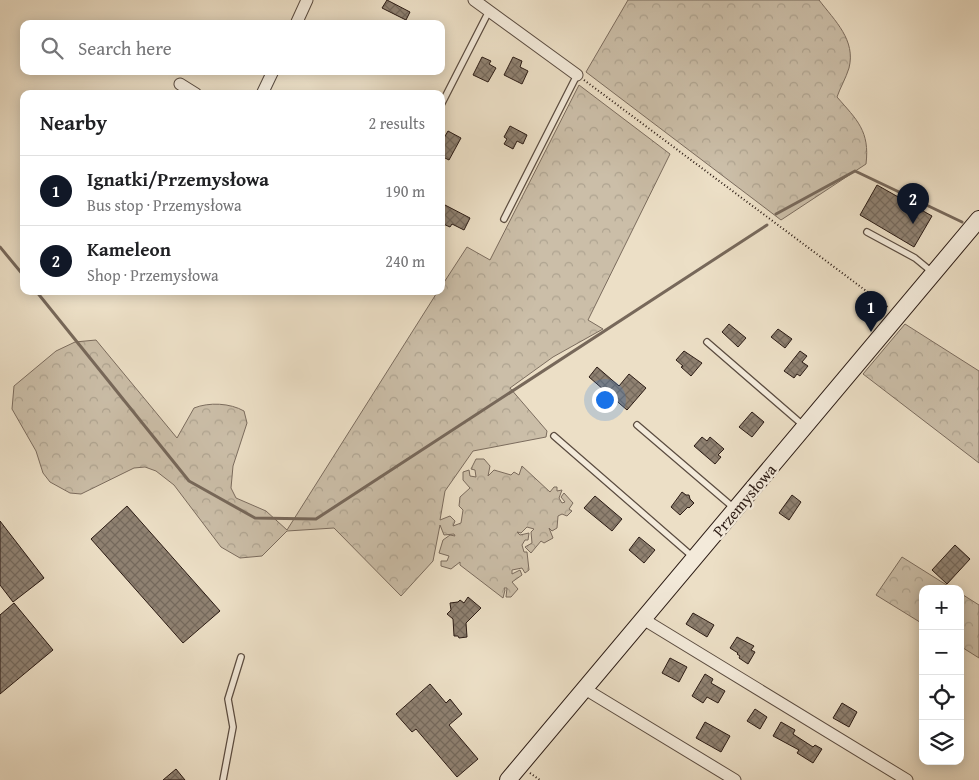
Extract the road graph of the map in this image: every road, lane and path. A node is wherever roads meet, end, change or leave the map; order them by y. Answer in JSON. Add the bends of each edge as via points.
{"nodes":[{"id":1,"x":307,"y":0,"type":"edge"},
{"id":2,"x":474,"y":0,"type":"edge"},
{"id":3,"x":489,"y":11,"type":"junction"},
{"id":4,"x":298,"y":20,"type":"edge"},
{"id":5,"x":271,"y":75,"type":"edge"},
{"id":6,"x":577,"y":75,"type":"junction"},
{"id":7,"x":180,"y":84,"type":"dead end"},
{"id":8,"x":190,"y":90,"type":"edge"},
{"id":9,"x":264,"y":90,"type":"edge"},
{"id":10,"x":445,"y":97,"type":"edge"},
{"id":11,"x":504,"y":219,"type":"dead end"},
{"id":12,"x":979,"y":219,"type":"edge"},
{"id":13,"x":867,"y":232,"type":"dead end"},
{"id":14,"x":933,"y":274,"type":"junction"},
{"id":15,"x":899,"y":315,"type":"junction"},
{"id":16,"x":707,"y":342,"type":"dead end"},
{"id":17,"x":637,"y":425,"type":"dead end"},
{"id":18,"x":805,"y":426,"type":"junction"},
{"id":19,"x":554,"y":436,"type":"dead end"},
{"id":20,"x":736,"y":509,"type":"junction"},
{"id":21,"x":694,"y":559,"type":"junction"},
{"id":22,"x":643,"y":619,"type":"junction"},
{"id":23,"x":240,"y":657,"type":"dead end"},
{"id":24,"x":585,"y":689,"type":"junction"},
{"id":25,"x":223,"y":780,"type":"edge"},
{"id":26,"x":508,"y":780,"type":"edge"},
{"id":27,"x":735,"y":780,"type":"edge"},
{"id":28,"x":907,"y":780,"type":"edge"}],
"edges":[{"from":1,"to":4,"type":"street"},
{"from":2,"to":3,"type":"street"},
{"from":3,"to":6,"type":"street"},
{"from":3,"to":10,"type":"lane"},
{"from":5,"to":9,"type":"street"},
{"from":6,"to":11,"type":"lane"},
{"from":6,"to":15,"type":"path"},
{"from":7,"to":8,"type":"street"},
{"from":12,"to":14,"type":"street","name":"Przemysłowa"},
{"from":13,"to":14,"type":"lane","via":[[915,258]]},
{"from":14,"to":15,"type":"street","name":"Przemysłowa"},
{"from":15,"to":18,"type":"street","name":"Przemysłowa"},
{"from":16,"to":18,"type":"lane"},
{"from":17,"to":20,"type":"lane"},
{"from":18,"to":20,"type":"street","name":"Przemysłowa"},
{"from":19,"to":21,"type":"lane"},
{"from":20,"to":21,"type":"street","name":"Przemysłowa"},
{"from":21,"to":22,"type":"street","name":"Przemysłowa"},
{"from":22,"to":24,"type":"street","name":"Przemysłowa"},
{"from":22,"to":28,"type":"street"},
{"from":23,"to":25,"type":"lane","via":[[228,699],[233,727]]},
{"from":24,"to":26,"type":"street","name":"Przemysłowa"},
{"from":24,"to":27,"type":"street"}]}
